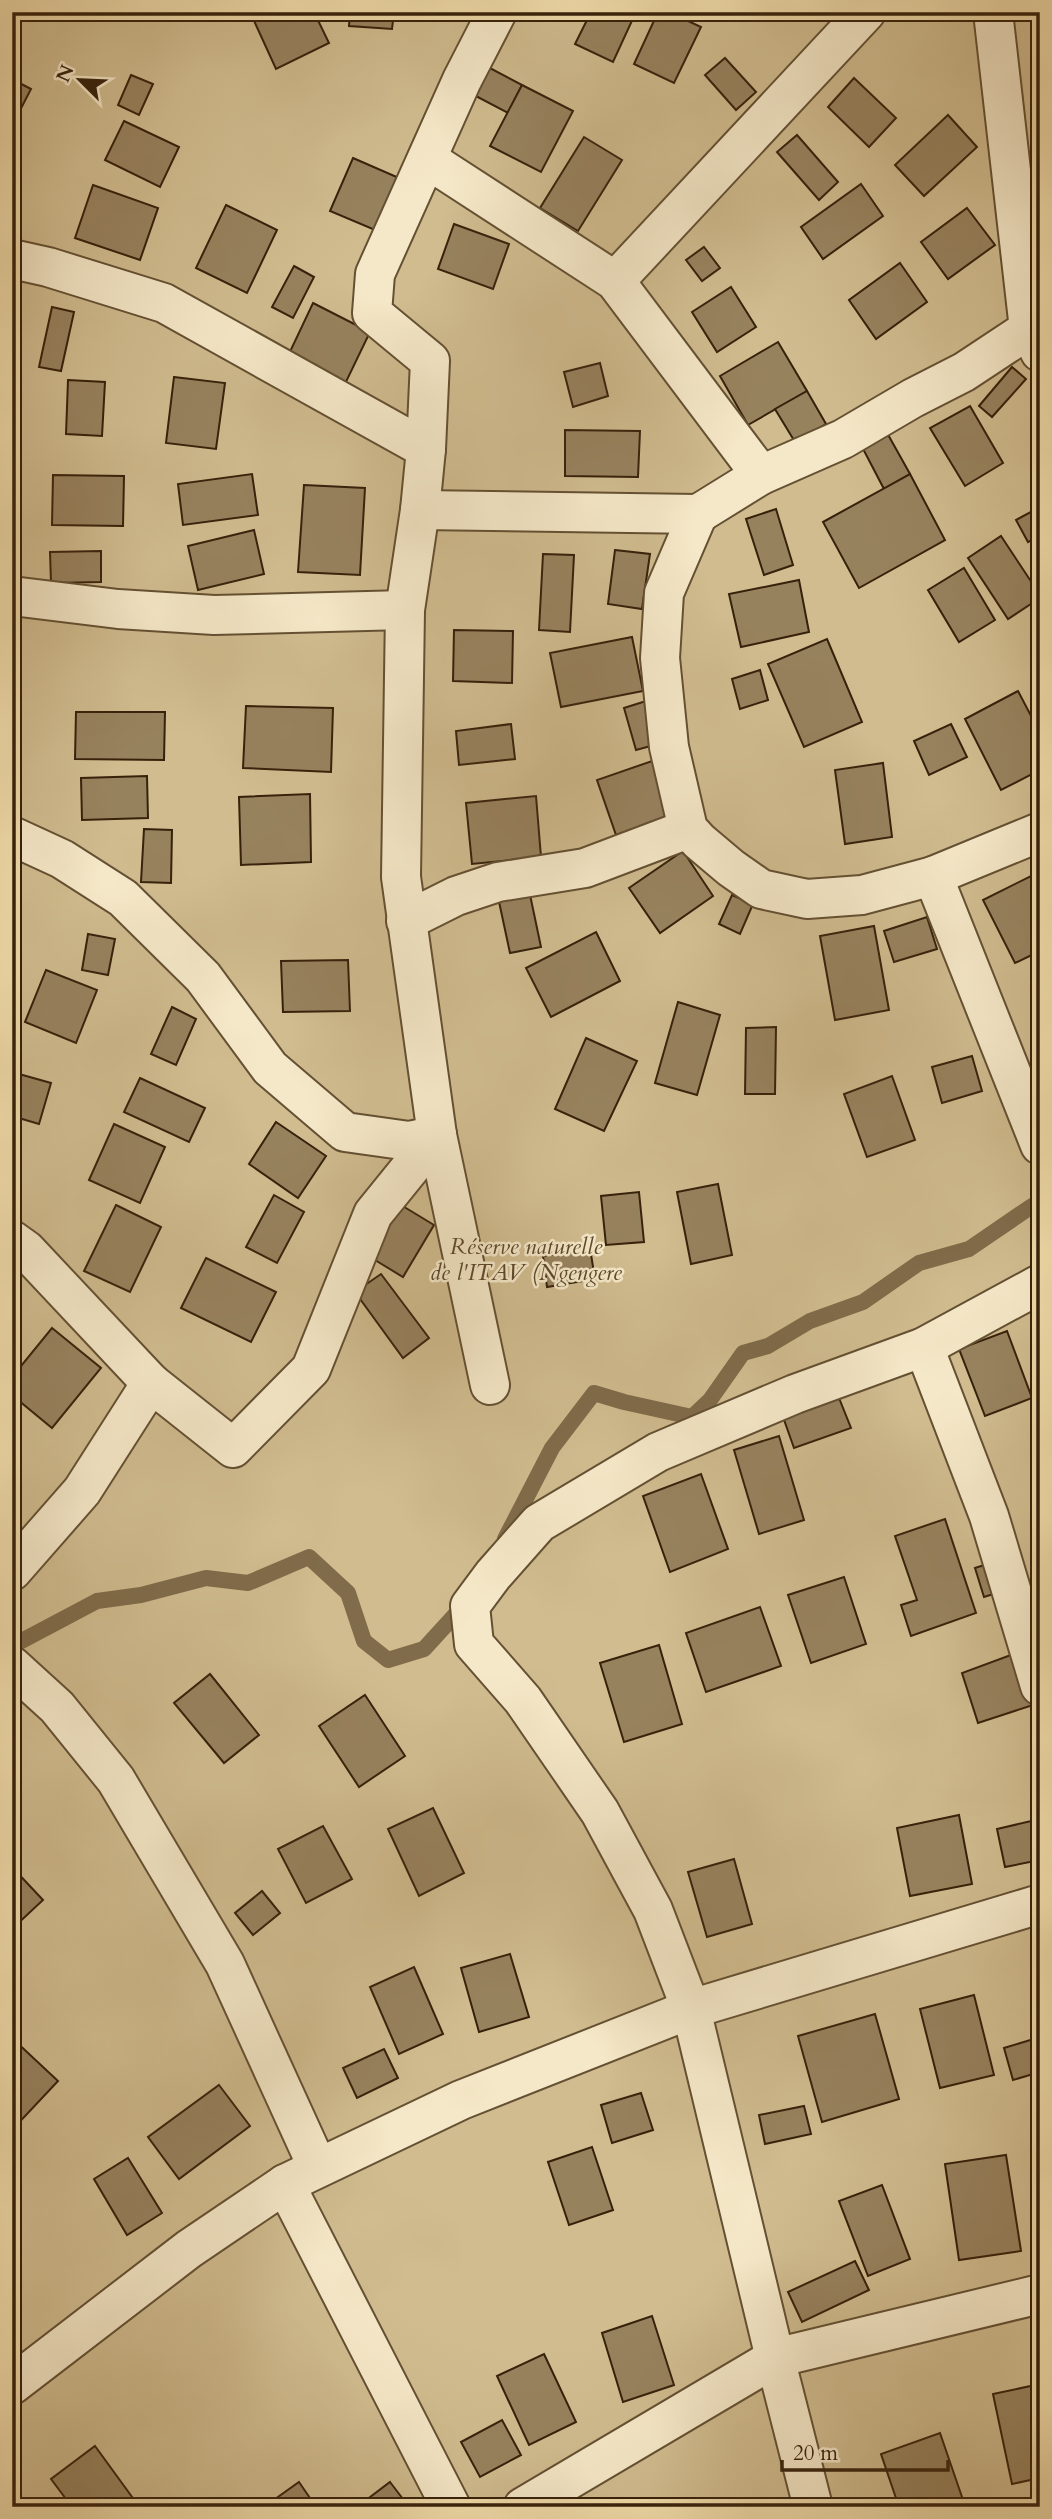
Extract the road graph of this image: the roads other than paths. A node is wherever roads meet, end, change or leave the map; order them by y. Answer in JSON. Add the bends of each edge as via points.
{"nodes":[{"id":1,"x":497,"y":12,"type":"edge"},
{"id":2,"x":866,"y":12,"type":"edge"},
{"id":3,"x":993,"y":12,"type":"edge"},
{"id":4,"x":427,"y":159,"type":"junction"},
{"id":5,"x":12,"y":259,"type":"edge"},
{"id":6,"x":615,"y":281,"type":"junction"},
{"id":7,"x":1034,"y":340,"type":"edge"},
{"id":8,"x":426,"y":449,"type":"junction"},
{"id":9,"x":761,"y":475,"type":"junction"},
{"id":10,"x":420,"y":510,"type":"junction"},
{"id":11,"x":698,"y":514,"type":"junction"},
{"id":12,"x":12,"y":596,"type":"edge"},
{"id":13,"x":405,"y":610,"type":"junction"},
{"id":14,"x":688,"y":829,"type":"junction"},
{"id":15,"x":1040,"y":832,"type":"edge"},
{"id":16,"x":12,"y":836,"type":"edge"},
{"id":17,"x":933,"y":876,"type":"junction"},
{"id":18,"x":406,"y":921,"type":"junction"},
{"id":19,"x":437,"y":1135,"type":"junction"},
{"id":20,"x":1040,"y":1145,"type":"edge"},
{"id":21,"x":12,"y":1240,"type":"edge"},
{"id":22,"x":1040,"y":1284,"type":"edge"},
{"id":23,"x":924,"y":1347,"type":"junction"},
{"id":24,"x":151,"y":1383,"type":"junction"},
{"id":25,"x":490,"y":1384,"type":"dead end"},
{"id":26,"x":12,"y":1571,"type":"edge"},
{"id":27,"x":15,"y":1669,"type":"edge"},
{"id":28,"x":1040,"y":1686,"type":"edge"},
{"id":29,"x":1040,"y":1904,"type":"edge"},
{"id":30,"x":691,"y":2009,"type":"junction"},
{"id":31,"x":302,"y":2176,"type":"junction"},
{"id":32,"x":1040,"y":2294,"type":"edge"},
{"id":33,"x":775,"y":2358,"type":"junction"},
{"id":34,"x":12,"y":2385,"type":"edge"},
{"id":35,"x":451,"y":2507,"type":"edge"},
{"id":36,"x":523,"y":2507,"type":"edge"},
{"id":37,"x":813,"y":2507,"type":"edge"}],
"edges":[{"from":1,"to":4,"type":"street"},
{"from":2,"to":6,"type":"street"},
{"from":3,"to":7,"type":"street"},
{"from":4,"to":6,"type":"street"},
{"from":4,"to":8,"type":"street","via":[[376,274],[372,313],[430,361]]},
{"from":5,"to":8,"type":"street","via":[[164,303]]},
{"from":6,"to":9,"type":"street"},
{"from":7,"to":9,"type":"street","via":[[913,398],[843,439]]},
{"from":8,"to":10,"type":"street"},
{"from":9,"to":11,"type":"street"},
{"from":10,"to":11,"type":"street"},
{"from":10,"to":13,"type":"street"},
{"from":11,"to":14,"type":"street","via":[[664,593],[660,658],[669,747]]},
{"from":12,"to":13,"type":"street","via":[[214,615]]},
{"from":13,"to":18,"type":"street","via":[[401,877]]},
{"from":14,"to":17,"type":"street","via":[[761,889],[807,899],[862,894]]},
{"from":14,"to":18,"type":"street","via":[[585,868],[499,882],[456,896]]},
{"from":15,"to":17,"type":"street"},
{"from":16,"to":19,"type":"street","via":[[62,859],[123,898],[203,977],[270,1068],[345,1132],[410,1141]]},
{"from":17,"to":20,"type":"street"},
{"from":18,"to":19,"type":"street"},
{"from":19,"to":24,"type":"street","via":[[373,1214],[311,1369],[233,1448]]},
{"from":19,"to":25,"type":"street"},
{"from":21,"to":24,"type":"street"},
{"from":22,"to":23,"type":"street"},
{"from":23,"to":28,"type":"street","via":[[989,1516]]},
{"from":23,"to":30,"type":"street","via":[[795,1394],[658,1452],[539,1522],[470,1606],[474,1644],[523,1700],[600,1812],[653,1910]]},
{"from":24,"to":26,"type":"street","via":[[82,1491]]},
{"from":27,"to":31,"type":"street","via":[[57,1707],[116,1780],[225,1964]]},
{"from":29,"to":30,"type":"street"},
{"from":30,"to":31,"type":"street","via":[[461,2100]]},
{"from":30,"to":33,"type":"street"},
{"from":31,"to":34,"type":"street","via":[[189,2249]]},
{"from":31,"to":35,"type":"street"},
{"from":32,"to":33,"type":"street"},
{"from":33,"to":36,"type":"street"},
{"from":33,"to":37,"type":"street"}]}
